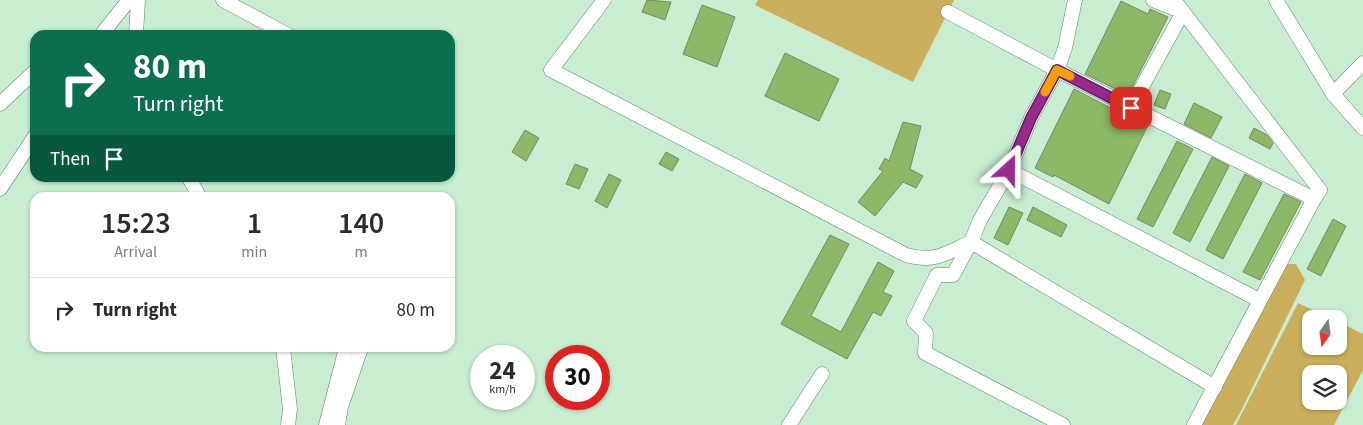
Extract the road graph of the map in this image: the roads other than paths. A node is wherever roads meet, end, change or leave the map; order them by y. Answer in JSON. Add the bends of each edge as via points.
{"nodes":[{"id":1,"x":129,"y":0,"type":"edge"},
{"id":2,"x":138,"y":0,"type":"edge"},
{"id":3,"x":223,"y":0,"type":"edge"},
{"id":4,"x":604,"y":0,"type":"edge"},
{"id":5,"x":1075,"y":0,"type":"edge"},
{"id":6,"x":1153,"y":0,"type":"edge"},
{"id":7,"x":1174,"y":0,"type":"edge"},
{"id":8,"x":1276,"y":0,"type":"edge"},
{"id":9,"x":948,"y":12,"type":"dead end"},
{"id":10,"x":1183,"y":12,"type":"junction"},
{"id":11,"x":105,"y":30,"type":"edge"},
{"id":12,"x":136,"y":30,"type":"edge"},
{"id":13,"x":279,"y":30,"type":"edge"},
{"id":14,"x":1363,"y":63,"type":"edge"},
{"id":15,"x":1057,"y":70,"type":"junction"},
{"id":16,"x":30,"y":75,"type":"edge"},
{"id":17,"x":1333,"y":94,"type":"junction"},
{"id":18,"x":0,"y":104,"type":"edge"},
{"id":19,"x":1131,"y":108,"type":"junction"},
{"id":20,"x":1363,"y":128,"type":"edge"},
{"id":21,"x":30,"y":144,"type":"edge"},
{"id":22,"x":1009,"y":170,"type":"junction"},
{"id":23,"x":0,"y":189,"type":"edge"},
{"id":24,"x":1314,"y":199,"type":"junction"},
{"id":25,"x":971,"y":242,"type":"junction"},
{"id":26,"x":1259,"y":300,"type":"junction"},
{"id":27,"x":283,"y":352,"type":"edge"},
{"id":28,"x":345,"y":352,"type":"edge"},
{"id":29,"x":360,"y":352,"type":"edge"},
{"id":30,"x":822,"y":374,"type":"dead end"},
{"id":31,"x":1215,"y":387,"type":"junction"},
{"id":32,"x":288,"y":425,"type":"edge"},
{"id":33,"x":326,"y":425,"type":"edge"},
{"id":34,"x":338,"y":425,"type":"edge"},
{"id":35,"x":789,"y":425,"type":"edge"},
{"id":36,"x":1062,"y":425,"type":"edge"},
{"id":37,"x":1194,"y":425,"type":"edge"}],
"edges":[{"from":1,"to":11,"type":"street"},
{"from":2,"to":12,"type":"street"},
{"from":3,"to":13,"type":"street"},
{"from":4,"to":25,"type":"street","via":[[551,70],[906,255],[922,260],[936,258]]},
{"from":5,"to":15,"type":"street"},
{"from":6,"to":10,"type":"street"},
{"from":7,"to":10,"type":"street"},
{"from":8,"to":17,"type":"street"},
{"from":9,"to":15,"type":"street"},
{"from":10,"to":19,"type":"street"},
{"from":10,"to":24,"type":"street","via":[[1320,190]]},
{"from":14,"to":17,"type":"street"},
{"from":15,"to":19,"type":"street"},
{"from":15,"to":22,"type":"street","via":[[1031,118]]},
{"from":16,"to":18,"type":"street"},
{"from":17,"to":20,"type":"street"},
{"from":19,"to":24,"type":"street"},
{"from":21,"to":23,"type":"street"},
{"from":22,"to":25,"type":"street"},
{"from":22,"to":26,"type":"street"},
{"from":24,"to":26,"type":"street"},
{"from":25,"to":31,"type":"street"},
{"from":25,"to":36,"type":"street","via":[[953,275],[937,275],[914,321],[926,333],[925,353]]},
{"from":26,"to":31,"type":"street"},
{"from":27,"to":32,"type":"street","via":[[290,409]]},
{"from":28,"to":33,"type":"street"},
{"from":29,"to":34,"type":"street"},
{"from":30,"to":35,"type":"street"},
{"from":31,"to":37,"type":"street"}]}
